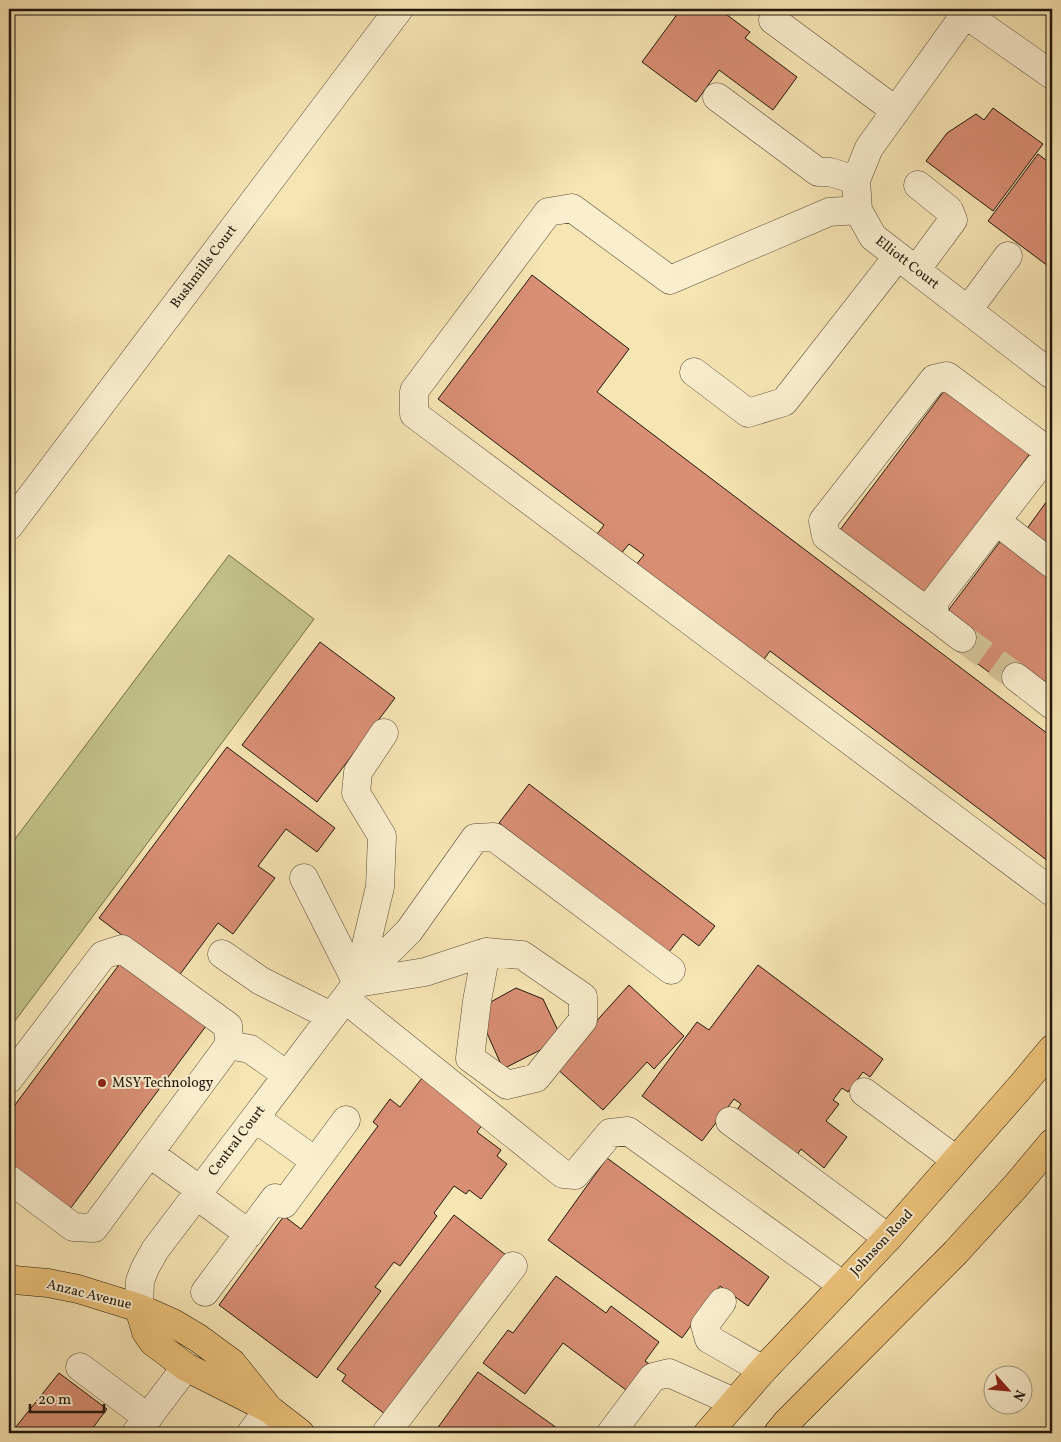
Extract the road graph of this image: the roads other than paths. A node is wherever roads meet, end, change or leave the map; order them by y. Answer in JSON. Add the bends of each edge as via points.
{"nodes":[{"id":1,"x":399,"y":9,"type":"edge"},
{"id":2,"x":968,"y":10,"type":"edge"},
{"id":3,"x":774,"y":20,"type":"dead end"},
{"id":4,"x":1052,"y":75,"type":"edge"},
{"id":5,"x":717,"y":96,"type":"dead end"},
{"id":6,"x":896,"y":111,"type":"junction"},
{"id":7,"x":856,"y":180,"type":"junction"},
{"id":8,"x":918,"y":185,"type":"dead end"},
{"id":9,"x":858,"y":210,"type":"junction"},
{"id":10,"x":1008,"y":256,"type":"dead end"},
{"id":11,"x":907,"y":263,"type":"junction"},
{"id":12,"x":968,"y":310,"type":"junction"},
{"id":13,"x":1048,"y":364,"type":"edge"},
{"id":14,"x":694,"y":372,"type":"dead end"},
{"id":15,"x":1052,"y":454,"type":"edge"},
{"id":16,"x":1052,"y":465,"type":"edge"},
{"id":17,"x":996,"y":521,"type":"junction"},
{"id":18,"x":9,"y":526,"type":"edge"},
{"id":19,"x":1052,"y":564,"type":"edge"},
{"id":20,"x":936,"y":618,"type":"junction"},
{"id":21,"x":962,"y":638,"type":"tunnel mouth"},
{"id":22,"x":1016,"y":677,"type":"tunnel mouth"},
{"id":23,"x":1052,"y":705,"type":"edge"},
{"id":24,"x":384,"y":733,"type":"dead end"},
{"id":25,"x":304,"y":878,"type":"dead end"},
{"id":26,"x":1052,"y":892,"type":"edge"},
{"id":27,"x":486,"y":952,"type":"junction"},
{"id":28,"x":222,"y":954,"type":"dead end"},
{"id":29,"x":671,"y":970,"type":"dead end"},
{"id":30,"x":344,"y":1000,"type":"junction"},
{"id":31,"x":229,"y":1045,"type":"junction"},
{"id":32,"x":1052,"y":1049,"type":"edge"},
{"id":33,"x":287,"y":1075,"type":"junction"},
{"id":34,"x":9,"y":1080,"type":"edge"},
{"id":35,"x":864,"y":1092,"type":"dead end"},
{"id":36,"x":255,"y":1118,"type":"junction"},
{"id":37,"x":346,"y":1120,"type":"dead end"},
{"id":38,"x":730,"y":1121,"type":"dead end"},
{"id":39,"x":1052,"y":1143,"type":"edge"},
{"id":40,"x":149,"y":1154,"type":"junction"},
{"id":41,"x":956,"y":1160,"type":"junction"},
{"id":42,"x":315,"y":1161,"type":"junction"},
{"id":43,"x":9,"y":1179,"type":"edge"},
{"id":44,"x":198,"y":1193,"type":"junction"},
{"id":45,"x":249,"y":1234,"type":"junction"},
{"id":46,"x":888,"y":1238,"type":"junction"},
{"id":47,"x":514,"y":1266,"type":"dead end"},
{"id":48,"x":11,"y":1280,"type":"edge"},
{"id":49,"x":842,"y":1285,"type":"junction"},
{"id":50,"x":205,"y":1292,"type":"dead end"},
{"id":51,"x":722,"y":1302,"type":"dead end"},
{"id":52,"x":139,"y":1308,"type":"junction"},
{"id":53,"x":80,"y":1367,"type":"dead end"},
{"id":54,"x":186,"y":1367,"type":"junction"},
{"id":55,"x":763,"y":1370,"type":"junction"},
{"id":56,"x":734,"y":1402,"type":"junction"},
{"id":57,"x":269,"y":1410,"type":"junction"},
{"id":58,"x":142,"y":1425,"type":"edge"},
{"id":59,"x":251,"y":1433,"type":"edge"},
{"id":60,"x":300,"y":1433,"type":"edge"},
{"id":61,"x":386,"y":1433,"type":"edge"},
{"id":62,"x":612,"y":1433,"type":"edge"},
{"id":63,"x":708,"y":1433,"type":"edge"},
{"id":64,"x":778,"y":1433,"type":"edge"}],
"edges":[{"from":1,"to":18,"type":"street","name":"Bushmills Court"},
{"from":2,"to":4,"type":"street"},
{"from":2,"to":6,"type":"street","name":"Elliott Court"},
{"from":3,"to":6,"type":"street"},
{"from":5,"to":7,"type":"street","via":[[818,172]]},
{"from":6,"to":7,"type":"street","name":"Elliott Court","via":[[869,148]]},
{"from":7,"to":9,"type":"street","name":"Elliott Court"},
{"from":8,"to":11,"type":"street","via":[[949,210],[953,220]]},
{"from":9,"to":11,"type":"street","name":"Elliott Court","via":[[873,237]]},
{"from":9,"to":26,"type":"street","via":[[829,212],[670,280],[572,208],[548,212],[414,392],[414,414]]},
{"from":10,"to":12,"type":"street"},
{"from":11,"to":12,"type":"street","name":"Elliott Court"},
{"from":11,"to":14,"type":"street","via":[[784,402],[748,413]]},
{"from":12,"to":13,"type":"street","name":"Elliott Court"},
{"from":15,"to":20,"type":"street","via":[[947,376],[934,379],[823,521],[826,536]]},
{"from":16,"to":17,"type":"street","via":[[1038,467]]},
{"from":17,"to":19,"type":"street"},
{"from":17,"to":20,"type":"street","via":[[933,603]]},
{"from":20,"to":21,"type":"street"},
{"from":22,"to":23,"type":"street"},
{"from":24,"to":30,"type":"street","via":[[358,772],[356,793],[382,836],[380,887]]},
{"from":25,"to":30,"type":"street"},
{"from":27,"to":27,"type":"street","via":[[522,955],[583,997],[583,1020],[536,1078],[506,1085],[470,1058]]},
{"from":27,"to":30,"type":"street"},
{"from":28,"to":30,"type":"street","via":[[261,981]]},
{"from":29,"to":30,"type":"street","via":[[494,837],[475,838],[409,931]]},
{"from":30,"to":33,"type":"street","name":"Central Court"},
{"from":30,"to":49,"type":"street","via":[[563,1174],[576,1174],[610,1132],[628,1131]]},
{"from":31,"to":33,"type":"street","via":[[250,1049]]},
{"from":31,"to":34,"type":"street","via":[[228,1026],[122,949],[103,955]]},
{"from":31,"to":40,"type":"street"},
{"from":32,"to":41,"type":"main road","name":"Johnson Road"},
{"from":33,"to":36,"type":"street","name":"Central Court"},
{"from":35,"to":41,"type":"street"},
{"from":36,"to":42,"type":"street"},
{"from":36,"to":44,"type":"street","name":"Central Court"},
{"from":37,"to":42,"type":"street"},
{"from":38,"to":46,"type":"street"},
{"from":39,"to":64,"type":"main road","via":[[956,1252]]},
{"from":40,"to":43,"type":"street","via":[[94,1228],[73,1227]]},
{"from":40,"to":44,"type":"street"},
{"from":41,"to":46,"type":"main road","name":"Johnson Road"},
{"from":42,"to":45,"type":"street","via":[[284,1204],[274,1198]]},
{"from":44,"to":45,"type":"street"},
{"from":44,"to":52,"type":"street","name":"Central Court","via":[[145,1268],[140,1281]]},
{"from":45,"to":50,"type":"street"},
{"from":46,"to":49,"type":"main road","name":"Johnson Road"},
{"from":47,"to":61,"type":"street"},
{"from":48,"to":52,"type":"main road","name":"Anzac Avenue","via":[[78,1289]]},
{"from":49,"to":55,"type":"main road","name":"Johnson Road"},
{"from":51,"to":55,"type":"street","via":[[705,1326],[709,1339]]},
{"from":52,"to":54,"type":"main road","name":"Central Court","via":[[146,1332],[153,1342]]},
{"from":52,"to":57,"type":"main road","name":"Central Court","via":[[198,1338],[232,1364]]},
{"from":53,"to":58,"type":"street"},
{"from":54,"to":57,"type":"main road","name":"Central Court"},
{"from":54,"to":58,"type":"street"},
{"from":55,"to":56,"type":"main road","name":"Johnson Road"},
{"from":56,"to":62,"type":"street","via":[[669,1373],[653,1377]]},
{"from":56,"to":63,"type":"main road","name":"Johnson Road"},
{"from":57,"to":59,"type":"street"},
{"from":57,"to":60,"type":"main road","name":"Central Court"}]}
